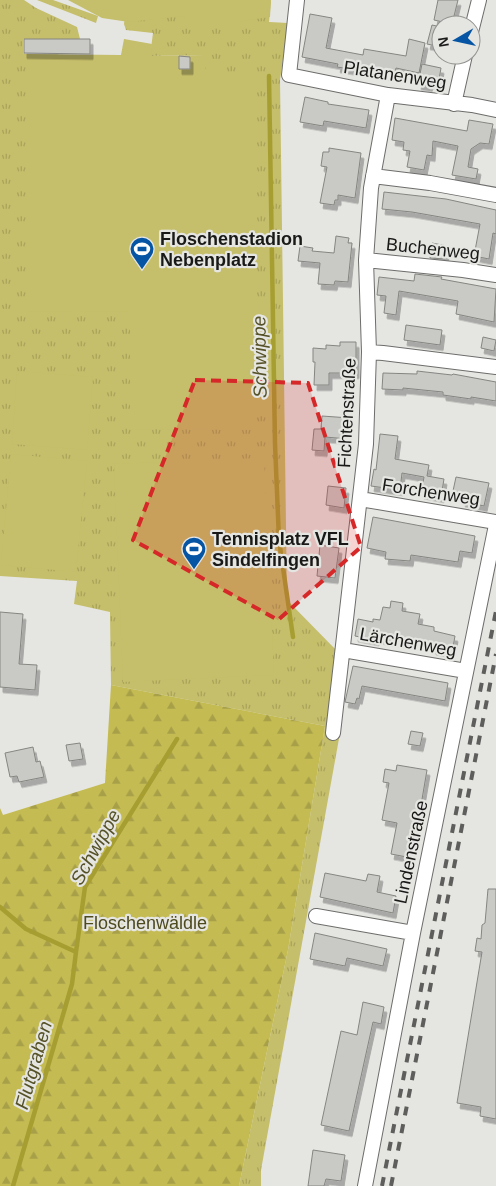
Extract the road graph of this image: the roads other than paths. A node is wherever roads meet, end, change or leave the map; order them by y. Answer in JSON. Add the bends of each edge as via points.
{"nodes":[{"id":1,"x":297,"y":0,"type":"edge"},
{"id":2,"x":479,"y":0,"type":"edge"},
{"id":3,"x":475,"y":15,"type":"edge"},
{"id":4,"x":464,"y":65,"type":"edge"},
{"id":5,"x":388,"y":95,"type":"junction"},
{"id":6,"x":454,"y":104,"type":"junction"},
{"id":7,"x":496,"y":110,"type":"edge"},
{"id":8,"x":373,"y":176,"type":"junction"},
{"id":9,"x":496,"y":195,"type":"edge"},
{"id":10,"x":366,"y":260,"type":"junction"},
{"id":11,"x":496,"y":275,"type":"edge"},
{"id":12,"x":370,"y":352,"type":"junction"},
{"id":13,"x":496,"y":367,"type":"edge"},
{"id":14,"x":360,"y":499,"type":"junction"},
{"id":15,"x":496,"y":523,"type":"edge"},
{"id":16,"x":343,"y":650,"type":"junction"},
{"id":17,"x":466,"y":670,"type":"junction"},
{"id":18,"x":333,"y":733,"type":"dead end"},
{"id":19,"x":316,"y":916,"type":"dead end"},
{"id":20,"x":413,"y":932,"type":"junction"},
{"id":21,"x":365,"y":1186,"type":"edge"}],
"edges":[{"from":1,"to":5,"type":"street","name":"Platanenweg","via":[[289,75]]},
{"from":2,"to":3,"type":"street"},
{"from":4,"to":6,"type":"street"},
{"from":5,"to":6,"type":"street","name":"Platanenweg"},
{"from":5,"to":8,"type":"street","name":"Fichtenstraße"},
{"from":6,"to":7,"type":"street","name":"Platanenweg"},
{"from":8,"to":9,"type":"street","via":[[430,182]]},
{"from":8,"to":10,"type":"street","name":"Fichtenstraße"},
{"from":10,"to":11,"type":"street","name":"Buchenweg"},
{"from":10,"to":12,"type":"street","name":"Fichtenstraße"},
{"from":12,"to":13,"type":"street"},
{"from":12,"to":14,"type":"street","name":"Fichtenstraße"},
{"from":14,"to":15,"type":"street","name":"Forchenweg"},
{"from":14,"to":16,"type":"street","name":"Fichtenstraße"},
{"from":15,"to":17,"type":"street","name":"Lindenstraße"},
{"from":16,"to":17,"type":"street","name":"Lärchenweg"},
{"from":16,"to":18,"type":"street","name":"Fichtenstraße"},
{"from":17,"to":20,"type":"street","name":"Lindenstraße"},
{"from":19,"to":20,"type":"street"},
{"from":20,"to":21,"type":"street","name":"Lindenstraße"}]}
